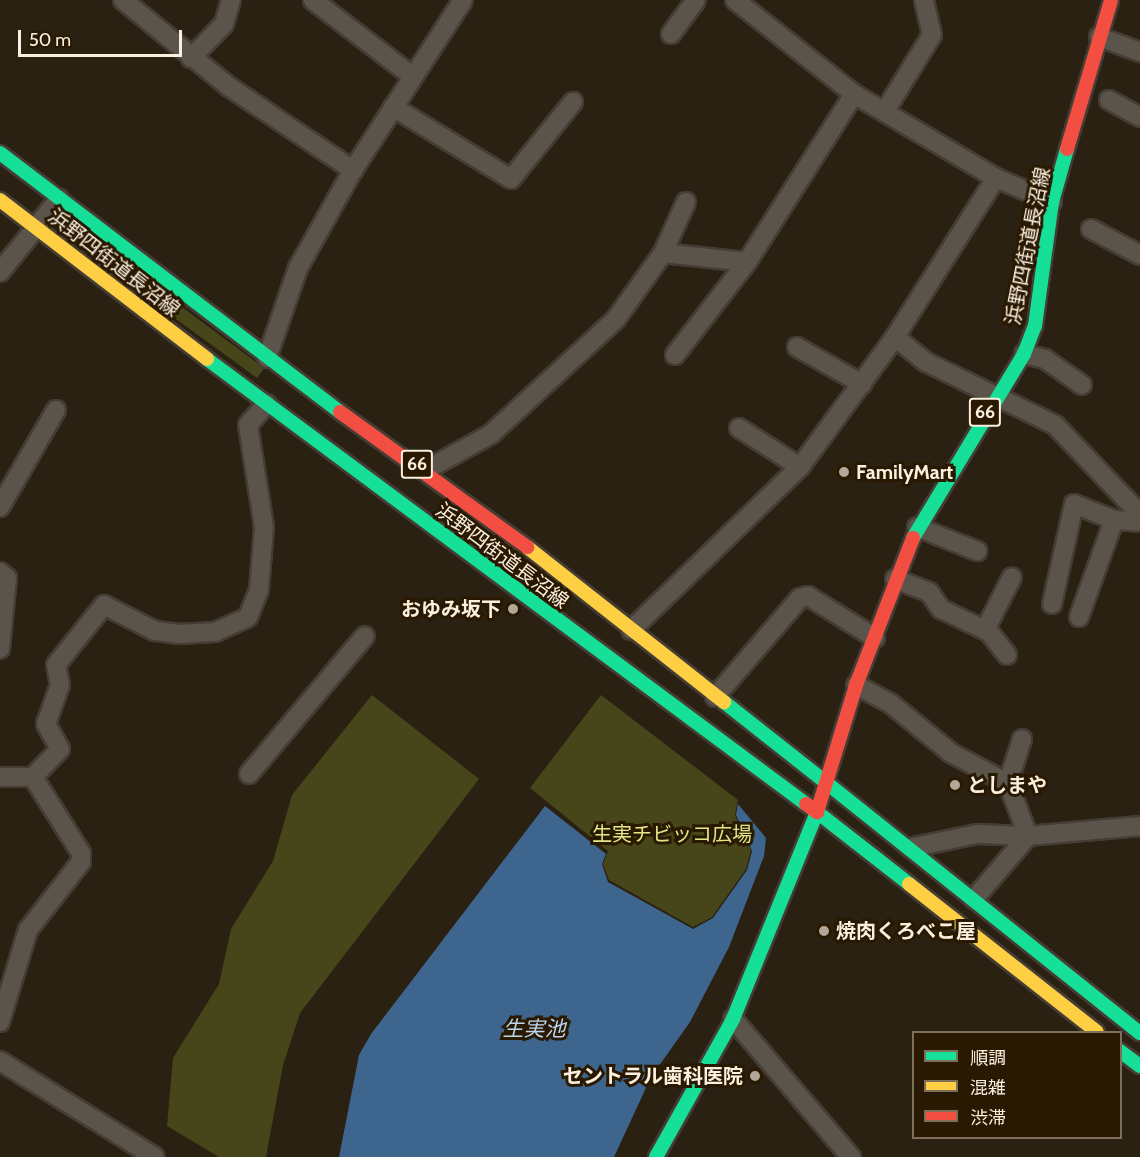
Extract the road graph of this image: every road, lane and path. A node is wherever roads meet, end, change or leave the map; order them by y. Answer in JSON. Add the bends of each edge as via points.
{"nodes":[{"id":1,"x":123,"y":0,"type":"edge"},
{"id":2,"x":231,"y":0,"type":"edge"},
{"id":3,"x":313,"y":0,"type":"edge"},
{"id":4,"x":463,"y":0,"type":"edge"},
{"id":5,"x":696,"y":0,"type":"edge"},
{"id":6,"x":735,"y":0,"type":"edge"},
{"id":7,"x":924,"y":0,"type":"edge"},
{"id":8,"x":1111,"y":0,"type":"edge"},
{"id":9,"x":670,"y":34,"type":"dead end"},
{"id":10,"x":1099,"y":37,"type":"junction"},
{"id":11,"x":1140,"y":52,"type":"edge"},
{"id":12,"x":191,"y":58,"type":"junction"},
{"id":13,"x":412,"y":76,"type":"junction"},
{"id":14,"x":854,"y":94,"type":"junction"},
{"id":15,"x":1109,"y":100,"type":"dead end"},
{"id":16,"x":573,"y":102,"type":"dead end"},
{"id":17,"x":393,"y":106,"type":"junction"},
{"id":18,"x":885,"y":111,"type":"junction"},
{"id":19,"x":1140,"y":117,"type":"edge"},
{"id":20,"x":0,"y":153,"type":"edge"},
{"id":21,"x":353,"y":170,"type":"junction"},
{"id":22,"x":996,"y":178,"type":"junction"},
{"id":23,"x":60,"y":199,"type":"junction"},
{"id":24,"x":0,"y":200,"type":"edge"},
{"id":25,"x":686,"y":202,"type":"dead end"},
{"id":26,"x":1052,"y":202,"type":"junction"},
{"id":27,"x":37,"y":228,"type":"junction"},
{"id":28,"x":1091,"y":229,"type":"dead end"},
{"id":29,"x":663,"y":253,"type":"junction"},
{"id":30,"x":1140,"y":255,"type":"edge"},
{"id":31,"x":747,"y":262,"type":"junction"},
{"id":32,"x":0,"y":272,"type":"edge"},
{"id":33,"x":895,"y":337,"type":"junction"},
{"id":34,"x":797,"y":347,"type":"dead end"},
{"id":35,"x":1024,"y":354,"type":"junction"},
{"id":36,"x":675,"y":355,"type":"dead end"},
{"id":37,"x":267,"y":358,"type":"junction"},
{"id":38,"x":862,"y":384,"type":"junction"},
{"id":39,"x":1082,"y":385,"type":"dead end"},
{"id":40,"x":994,"y":399,"type":"junction"},
{"id":41,"x":266,"y":404,"type":"junction"},
{"id":42,"x":56,"y":410,"type":"dead end"},
{"id":43,"x":739,"y":428,"type":"dead end"},
{"id":44,"x":800,"y":467,"type":"junction"},
{"id":45,"x":426,"y":470,"type":"junction"},
{"id":46,"x":0,"y":507,"type":"edge"},
{"id":47,"x":1140,"y":514,"type":"edge"},
{"id":48,"x":1114,"y":520,"type":"junction"},
{"id":49,"x":1140,"y":522,"type":"edge"},
{"id":50,"x":917,"y":527,"type":"junction"},
{"id":51,"x":977,"y":551,"type":"dead end"},
{"id":52,"x":0,"y":572,"type":"edge"},
{"id":53,"x":1012,"y":577,"type":"dead end"},
{"id":54,"x":895,"y":579,"type":"junction"},
{"id":55,"x":1052,"y":604,"type":"dead end"},
{"id":56,"x":1079,"y":617,"type":"dead end"},
{"id":57,"x":631,"y":630,"type":"junction"},
{"id":58,"x":985,"y":630,"type":"junction"},
{"id":59,"x":365,"y":636,"type":"dead end"},
{"id":60,"x":875,"y":638,"type":"junction"},
{"id":61,"x":0,"y":649,"type":"edge"},
{"id":62,"x":1007,"y":656,"type":"dead end"},
{"id":63,"x":856,"y":685,"type":"junction"},
{"id":64,"x":715,"y":697,"type":"junction"},
{"id":65,"x":1022,"y":739,"type":"dead end"},
{"id":66,"x":249,"y":774,"type":"dead end"},
{"id":67,"x":0,"y":777,"type":"edge"},
{"id":68,"x":33,"y":777,"type":"junction"},
{"id":69,"x":1008,"y":783,"type":"junction"},
{"id":70,"x":828,"y":784,"type":"junction"},
{"id":71,"x":817,"y":812,"type":"junction"},
{"id":72,"x":1140,"y":826,"type":"edge"},
{"id":73,"x":1028,"y":836,"type":"junction"},
{"id":74,"x":910,"y":848,"type":"junction"},
{"id":75,"x":974,"y":899,"type":"junction"},
{"id":76,"x":733,"y":1019,"type":"junction"},
{"id":77,"x":0,"y":1022,"type":"edge"},
{"id":78,"x":1095,"y":1031,"type":"edge"},
{"id":79,"x":1140,"y":1033,"type":"edge"},
{"id":80,"x":1122,"y":1052,"type":"edge"},
{"id":81,"x":0,"y":1061,"type":"edge"},
{"id":82,"x":1140,"y":1066,"type":"edge"},
{"id":83,"x":154,"y":1157,"type":"edge"},
{"id":84,"x":656,"y":1157,"type":"edge"},
{"id":85,"x":851,"y":1157,"type":"edge"}],
"edges":[{"from":1,"to":12,"type":"street"},
{"from":2,"to":12,"type":"street","via":[[224,24]]},
{"from":3,"to":13,"type":"street"},
{"from":4,"to":13,"type":"street"},
{"from":5,"to":9,"type":"street"},
{"from":6,"to":14,"type":"street"},
{"from":7,"to":18,"type":"street","via":[[932,35]]},
{"from":8,"to":10,"type":"main road","name":"浜野四街道長沼線","number":"66"},
{"from":10,"to":11,"type":"street"},
{"from":10,"to":26,"type":"main road","name":"浜野四街道長沼線","number":"66"},
{"from":12,"to":21,"type":"street"},
{"from":13,"to":17,"type":"street"},
{"from":14,"to":18,"type":"street"},
{"from":14,"to":31,"type":"street"},
{"from":15,"to":19,"type":"street"},
{"from":16,"to":17,"type":"street","via":[[512,179]]},
{"from":17,"to":21,"type":"street"},
{"from":18,"to":22,"type":"street"},
{"from":20,"to":23,"type":"main road","name":"浜野四街道長沼線","number":"66"},
{"from":21,"to":37,"type":"street","via":[[297,268]]},
{"from":22,"to":26,"type":"street"},
{"from":22,"to":33,"type":"street"},
{"from":23,"to":27,"type":"street"},
{"from":23,"to":37,"type":"main road","name":"浜野四街道長沼線","number":"66"},
{"from":24,"to":27,"type":"main road","name":"浜野四街道長沼線","number":"66"},
{"from":25,"to":29,"type":"street"},
{"from":26,"to":35,"type":"main road","name":"浜野四街道長沼線","number":"66","via":[[1035,326]]},
{"from":27,"to":32,"type":"street"},
{"from":27,"to":41,"type":"main road","name":"浜野四街道長沼線","number":"66"},
{"from":28,"to":30,"type":"street"},
{"from":29,"to":31,"type":"street"},
{"from":29,"to":45,"type":"street","via":[[616,319],[585,351],[490,434]]},
{"from":31,"to":36,"type":"street"},
{"from":33,"to":38,"type":"street"},
{"from":33,"to":40,"type":"street","via":[[926,362]]},
{"from":34,"to":38,"type":"street"},
{"from":35,"to":39,"type":"street","via":[[1045,359]]},
{"from":35,"to":40,"type":"main road","name":"浜野四街道長沼線","number":"66"},
{"from":37,"to":45,"type":"main road","name":"浜野四街道長沼線","number":"66"},
{"from":38,"to":44,"type":"street"},
{"from":40,"to":47,"type":"street","via":[[1055,425]]},
{"from":40,"to":50,"type":"main road","name":"浜野四街道長沼線","number":"66"},
{"from":41,"to":68,"type":"street","via":[[248,425],[264,527],[255,608],[234,626],[195,634],[155,631],[104,605],[56,664],[60,685],[46,724],[60,749]]},
{"from":41,"to":71,"type":"main road","name":"浜野四街道長沼線","number":"66"},
{"from":42,"to":46,"type":"street"},
{"from":43,"to":44,"type":"street"},
{"from":44,"to":57,"type":"street"},
{"from":45,"to":57,"type":"main road","name":"浜野四街道長沼線","number":"66"},
{"from":48,"to":49,"type":"street"},
{"from":48,"to":55,"type":"street","via":[[1074,504]]},
{"from":48,"to":56,"type":"street"},
{"from":50,"to":51,"type":"street"},
{"from":50,"to":54,"type":"main road","name":"浜野四街道長沼線","number":"66"},
{"from":52,"to":61,"type":"street","via":[[7,578]]},
{"from":53,"to":58,"type":"street"},
{"from":54,"to":58,"type":"street","via":[[929,592],[941,609]]},
{"from":54,"to":60,"type":"main road","name":"浜野四街道長沼線","number":"66"},
{"from":57,"to":64,"type":"main road","name":"浜野四街道長沼線","number":"66"},
{"from":58,"to":62,"type":"street"},
{"from":59,"to":66,"type":"street"},
{"from":60,"to":63,"type":"main road","name":"浜野四街道長沼線","number":"66"},
{"from":60,"to":64,"type":"street","via":[[808,596],[801,598]]},
{"from":63,"to":69,"type":"street","via":[[890,703],[951,753]]},
{"from":63,"to":70,"type":"main road","name":"浜野四街道長沼線","number":"66"},
{"from":64,"to":70,"type":"main road","name":"浜野四街道長沼線","number":"66"},
{"from":65,"to":69,"type":"street"},
{"from":67,"to":68,"type":"street"},
{"from":68,"to":77,"type":"street","via":[[81,853],[81,862],[28,930]]},
{"from":69,"to":73,"type":"street"},
{"from":70,"to":71,"type":"main road","name":"浜野四街道長沼線","number":"66"},
{"from":70,"to":74,"type":"main road"},
{"from":71,"to":76,"type":"main road"},
{"from":71,"to":78,"type":"main road"},
{"from":72,"to":73,"type":"street"},
{"from":73,"to":74,"type":"street","via":[[977,834]]},
{"from":73,"to":75,"type":"street"},
{"from":74,"to":75,"type":"main road"},
{"from":75,"to":79,"type":"main road"},
{"from":76,"to":84,"type":"main road"},
{"from":76,"to":85,"type":"street"},
{"from":80,"to":82,"type":"main road"},
{"from":81,"to":83,"type":"street"}]}
